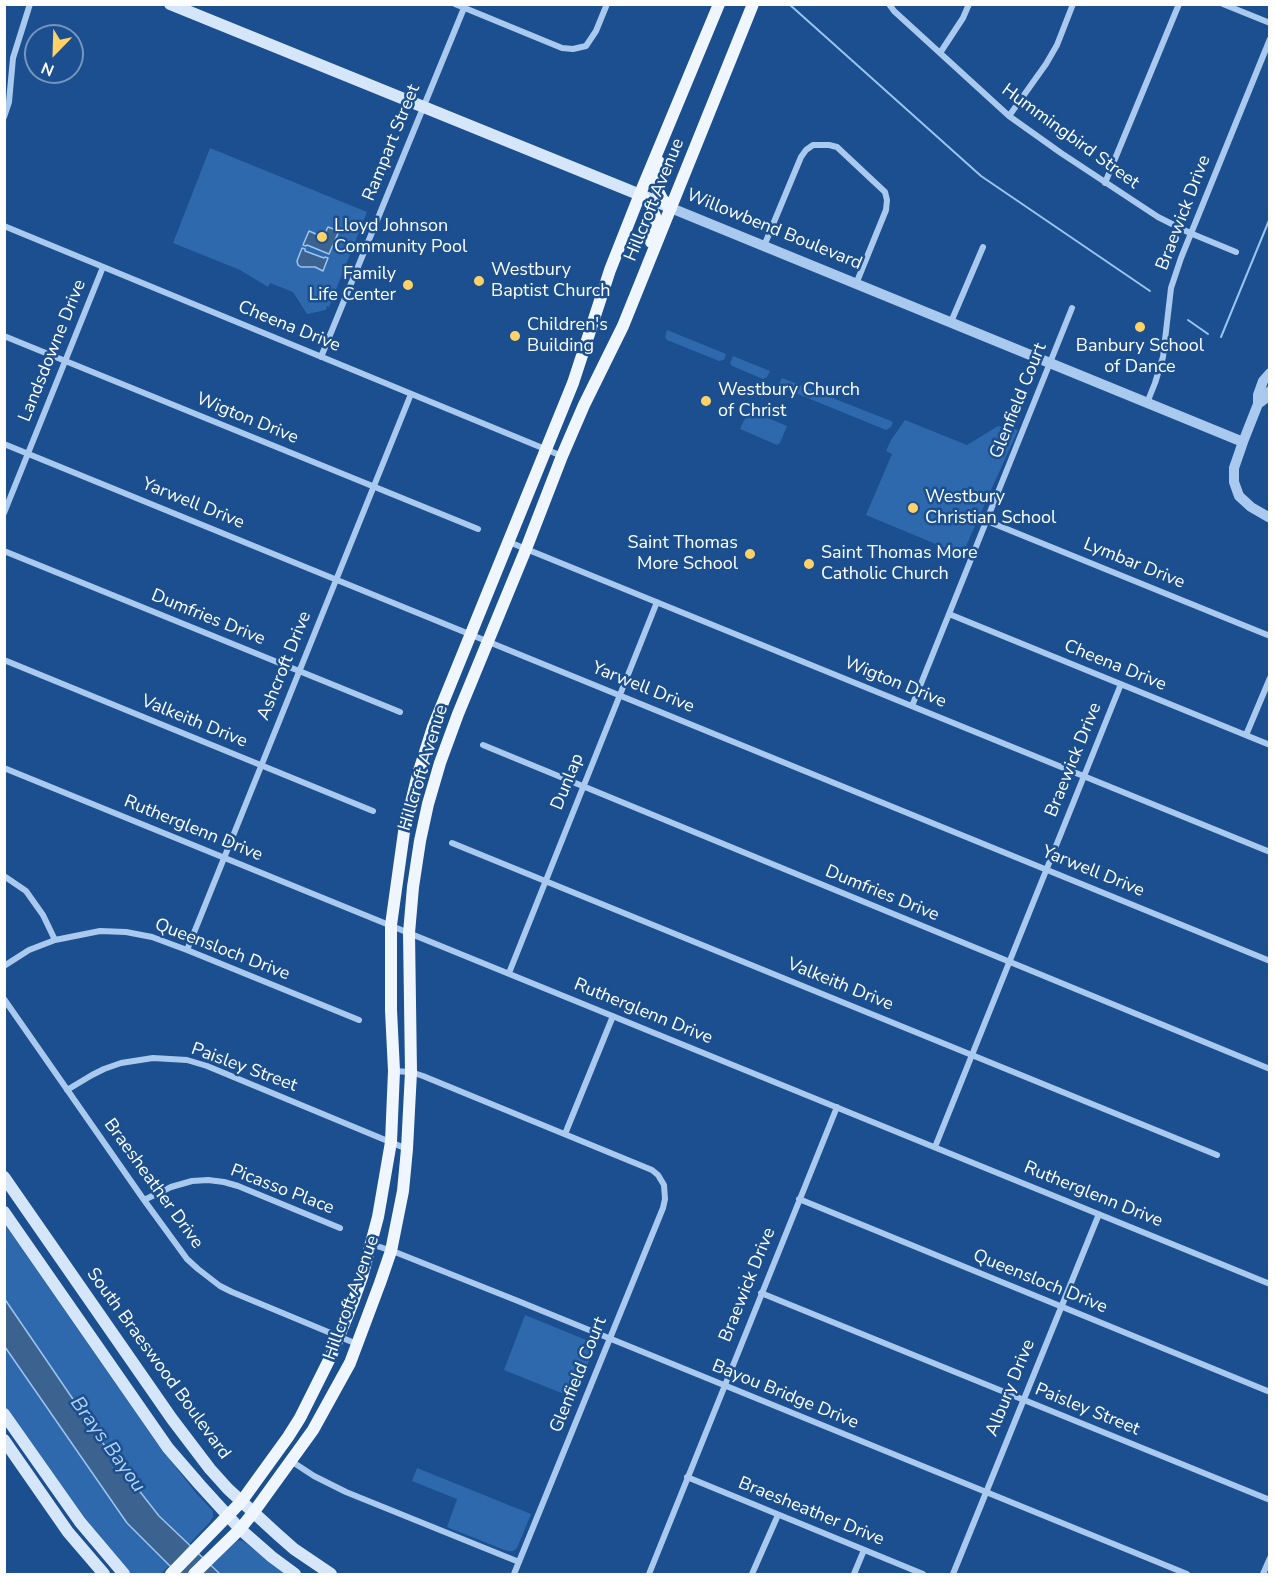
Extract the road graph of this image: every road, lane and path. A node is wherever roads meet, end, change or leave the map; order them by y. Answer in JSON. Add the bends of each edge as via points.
{"nodes":[{"id":1,"x":30,"y":4,"type":"edge"},
{"id":2,"x":170,"y":4,"type":"edge"},
{"id":3,"x":455,"y":4,"type":"edge"},
{"id":4,"x":607,"y":4,"type":"edge"},
{"id":5,"x":719,"y":4,"type":"edge"},
{"id":6,"x":753,"y":4,"type":"edge"},
{"id":7,"x":889,"y":4,"type":"edge"},
{"id":8,"x":969,"y":4,"type":"edge"},
{"id":9,"x":1073,"y":4,"type":"edge"},
{"id":10,"x":1179,"y":4,"type":"edge"},
{"id":11,"x":1223,"y":4,"type":"edge"},
{"id":12,"x":464,"y":8,"type":"junction"},
{"id":13,"x":1269,"y":23,"type":"edge"},
{"id":14,"x":1269,"y":39,"type":"edge"},
{"id":15,"x":940,"y":53,"type":"junction"},
{"id":16,"x":423,"y":108,"type":"junction"},
{"id":17,"x":1009,"y":116,"type":"junction"},
{"id":18,"x":4,"y":117,"type":"edge"},
{"id":19,"x":667,"y":129,"type":"junction"},
{"id":20,"x":1105,"y":183,"type":"junction"},
{"id":21,"x":640,"y":195,"type":"junction"},
{"id":22,"x":671,"y":207,"type":"junction"},
{"id":23,"x":4,"y":226,"type":"edge"},
{"id":24,"x":1190,"y":233,"type":"junction"},
{"id":25,"x":764,"y":246,"type":"junction"},
{"id":26,"x":983,"y":247,"type":"dead end"},
{"id":27,"x":1236,"y":252,"type":"dead end"},
{"id":28,"x":103,"y":267,"type":"junction"},
{"id":29,"x":646,"y":270,"type":"junction"},
{"id":30,"x":856,"y":284,"type":"junction"},
{"id":31,"x":1072,"y":308,"type":"dead end"},
{"id":32,"x":951,"y":322,"type":"junction"},
{"id":33,"x":4,"y":336,"type":"edge"},
{"id":34,"x":321,"y":357,"type":"junction"},
{"id":35,"x":65,"y":360,"type":"junction"},
{"id":36,"x":1050,"y":363,"type":"junction"},
{"id":37,"x":1269,"y":373,"type":"edge"},
{"id":38,"x":1269,"y":391,"type":"edge"},
{"id":39,"x":411,"y":394,"type":"junction"},
{"id":40,"x":1147,"y":403,"type":"junction"},
{"id":41,"x":1258,"y":404,"type":"junction"},
{"id":42,"x":1243,"y":442,"type":"junction"},
{"id":43,"x":4,"y":444,"type":"edge"},
{"id":44,"x":546,"y":450,"type":"junction"},
{"id":45,"x":28,"y":453,"type":"junction"},
{"id":46,"x":562,"y":456,"type":"junction"},
{"id":47,"x":374,"y":487,"type":"junction"},
{"id":48,"x":4,"y":513,"type":"edge"},
{"id":49,"x":1269,"y":518,"type":"edge"},
{"id":50,"x":987,"y":520,"type":"junction"},
{"id":51,"x":478,"y":529,"type":"dead end"},
{"id":52,"x":509,"y":542,"type":"junction"},
{"id":53,"x":526,"y":549,"type":"junction"},
{"id":54,"x":4,"y":551,"type":"edge"},
{"id":55,"x":336,"y":579,"type":"junction"},
{"id":56,"x":657,"y":602,"type":"junction"},
{"id":57,"x":949,"y":614,"type":"junction"},
{"id":58,"x":470,"y":634,"type":"junction"},
{"id":59,"x":1269,"y":636,"type":"edge"},
{"id":60,"x":488,"y":641,"type":"junction"},
{"id":61,"x":4,"y":660,"type":"edge"},
{"id":62,"x":299,"y":672,"type":"junction"},
{"id":63,"x":1269,"y":678,"type":"edge"},
{"id":64,"x":1121,"y":684,"type":"junction"},
{"id":65,"x":620,"y":695,"type":"junction"},
{"id":66,"x":912,"y":706,"type":"junction"},
{"id":67,"x":400,"y":712,"type":"dead end"},
{"id":68,"x":1246,"y":735,"type":"junction"},
{"id":69,"x":1269,"y":745,"type":"edge"},
{"id":70,"x":483,"y":746,"type":"dead end"},
{"id":71,"x":261,"y":766,"type":"junction"},
{"id":72,"x":4,"y":768,"type":"edge"},
{"id":73,"x":1084,"y":776,"type":"junction"},
{"id":74,"x":583,"y":786,"type":"junction"},
{"id":75,"x":373,"y":811,"type":"dead end"},
{"id":76,"x":452,"y":843,"type":"dead end"},
{"id":77,"x":1269,"y":852,"type":"edge"},
{"id":78,"x":224,"y":858,"type":"junction"},
{"id":79,"x":1046,"y":870,"type":"junction"},
{"id":80,"x":4,"y":876,"type":"edge"},
{"id":81,"x":545,"y":880,"type":"junction"},
{"id":82,"x":391,"y":925,"type":"junction"},
{"id":83,"x":409,"y":933,"type":"junction"},
{"id":84,"x":55,"y":940,"type":"junction"},
{"id":85,"x":187,"y":950,"type":"junction"},
{"id":86,"x":1269,"y":961,"type":"edge"},
{"id":87,"x":1009,"y":963,"type":"junction"},
{"id":88,"x":4,"y":966,"type":"edge"},
{"id":89,"x":509,"y":973,"type":"junction"},
{"id":90,"x":4,"y":999,"type":"edge"},
{"id":91,"x":613,"y":1016,"type":"junction"},
{"id":92,"x":359,"y":1020,"type":"dead end"},
{"id":93,"x":972,"y":1055,"type":"junction"},
{"id":94,"x":1269,"y":1069,"type":"edge"},
{"id":95,"x":394,"y":1071,"type":"junction"},
{"id":96,"x":411,"y":1072,"type":"junction"},
{"id":97,"x":67,"y":1090,"type":"junction"},
{"id":98,"x":837,"y":1107,"type":"junction"},
{"id":99,"x":565,"y":1134,"type":"junction"},
{"id":100,"x":391,"y":1142,"type":"junction"},
{"id":101,"x":935,"y":1147,"type":"junction"},
{"id":102,"x":407,"y":1149,"type":"junction"},
{"id":103,"x":1216,"y":1155,"type":"dead end"},
{"id":104,"x":4,"y":1177,"type":"edge"},
{"id":105,"x":799,"y":1199,"type":"junction"},
{"id":106,"x":144,"y":1200,"type":"junction"},
{"id":107,"x":21,"y":1202,"type":"junction"},
{"id":108,"x":5,"y":1212,"type":"edge"},
{"id":109,"x":1099,"y":1214,"type":"junction"},
{"id":110,"x":340,"y":1228,"type":"dead end"},
{"id":111,"x":371,"y":1244,"type":"junction"},
{"id":112,"x":391,"y":1251,"type":"junction"},
{"id":113,"x":1269,"y":1284,"type":"edge"},
{"id":114,"x":761,"y":1293,"type":"junction"},
{"id":115,"x":1061,"y":1307,"type":"junction"},
{"id":116,"x":340,"y":1337,"type":"junction"},
{"id":117,"x":610,"y":1339,"type":"junction"},
{"id":118,"x":357,"y":1344,"type":"junction"},
{"id":119,"x":125,"y":1352,"type":"junction"},
{"id":120,"x":109,"y":1362,"type":"junction"},
{"id":121,"x":321,"y":1377,"type":"junction"},
{"id":122,"x":724,"y":1386,"type":"junction"},
{"id":123,"x":1269,"y":1392,"type":"edge"},
{"id":124,"x":1024,"y":1401,"type":"junction"},
{"id":125,"x":4,"y":1414,"type":"edge"},
{"id":126,"x":172,"y":1419,"type":"junction"},
{"id":127,"x":155,"y":1430,"type":"junction"},
{"id":128,"x":313,"y":1430,"type":"junction"},
{"id":129,"x":4,"y":1440,"type":"edge"},
{"id":130,"x":291,"y":1461,"type":"junction"},
{"id":131,"x":45,"y":1473,"type":"junction"},
{"id":132,"x":687,"y":1477,"type":"junction"},
{"id":133,"x":33,"y":1482,"type":"junction"},
{"id":134,"x":987,"y":1493,"type":"junction"},
{"id":135,"x":1269,"y":1500,"type":"edge"},
{"id":136,"x":241,"y":1502,"type":"junction"},
{"id":137,"x":253,"y":1513,"type":"junction"},
{"id":138,"x":778,"y":1515,"type":"junction"},
{"id":139,"x":228,"y":1516,"type":"junction"},
{"id":140,"x":240,"y":1529,"type":"junction"},
{"id":141,"x":864,"y":1550,"type":"junction"},
{"id":142,"x":1269,"y":1558,"type":"edge"},
{"id":143,"x":519,"y":1562,"type":"junction"},
{"id":144,"x":104,"y":1575,"type":"edge"},
{"id":145,"x":124,"y":1575,"type":"edge"},
{"id":146,"x":171,"y":1575,"type":"edge"},
{"id":147,"x":194,"y":1575,"type":"edge"},
{"id":148,"x":295,"y":1575,"type":"edge"},
{"id":149,"x":331,"y":1575,"type":"edge"},
{"id":150,"x":514,"y":1575,"type":"edge"},
{"id":151,"x":649,"y":1575,"type":"edge"},
{"id":152,"x":752,"y":1575,"type":"edge"},
{"id":153,"x":854,"y":1575,"type":"edge"},
{"id":154,"x":923,"y":1575,"type":"edge"},
{"id":155,"x":953,"y":1575,"type":"edge"},
{"id":156,"x":1187,"y":1575,"type":"edge"},
{"id":157,"x":1263,"y":1575,"type":"edge"}],
"edges":[{"from":1,"to":18,"type":"street","via":[[13,58]]},
{"from":2,"to":16,"type":"main road","name":"Willowbend Boulevard"},
{"from":3,"to":12,"type":"street"},
{"from":4,"to":12,"type":"street","via":[[586,46],[573,49]]},
{"from":5,"to":19,"type":"main road","name":"Hillcroft Avenue"},
{"from":6,"to":22,"type":"main road","name":"Hillcroft Avenue"},
{"from":7,"to":15,"type":"street","name":"Hummingbird Street"},
{"from":8,"to":15,"type":"street"},
{"from":9,"to":17,"type":"street","via":[[1057,45]]},
{"from":10,"to":20,"type":"street"},
{"from":11,"to":13,"type":"street"},
{"from":12,"to":16,"type":"street","name":"Rampart Street"},
{"from":14,"to":24,"type":"street","name":"Braewick Drive"},
{"from":15,"to":17,"type":"street","name":"Hummingbird Street"},
{"from":16,"to":21,"type":"main road","name":"Willowbend Boulevard"},
{"from":16,"to":34,"type":"street","name":"Rampart Street"},
{"from":17,"to":20,"type":"street","name":"Hummingbird Street"},
{"from":19,"to":21,"type":"main road","name":"Hillcroft Avenue"},
{"from":19,"to":22,"type":"main road","via":[[656,181],[658,193]]},
{"from":20,"to":24,"type":"street","name":"Hummingbird Street"},
{"from":21,"to":22,"type":"main road","name":"Willowbend Boulevard"},
{"from":21,"to":29,"type":"main road","via":[[655,216]]},
{"from":21,"to":44,"type":"main road","name":"Hillcroft Avenue"},
{"from":22,"to":25,"type":"street","name":"Willowbend Boulevard"},
{"from":22,"to":29,"type":"main road","name":"Hillcroft Avenue"},
{"from":23,"to":28,"type":"street","name":"Cheena Drive"},
{"from":24,"to":27,"type":"street","name":"Hummingbird Street"},
{"from":24,"to":40,"type":"street","name":"Braewick Drive","via":[[1171,288],[1163,357]]},
{"from":25,"to":30,"type":"street","name":"Willowbend Boulevard"},
{"from":25,"to":30,"type":"street","via":[[806,150],[813,146],[837,147],[885,192],[887,200]]},
{"from":26,"to":32,"type":"street"},
{"from":28,"to":34,"type":"street","name":"Cheena Drive"},
{"from":28,"to":35,"type":"street","name":"Landsdowne Drive"},
{"from":29,"to":46,"type":"main road","name":"Hillcroft Avenue"},
{"from":30,"to":32,"type":"street","name":"Willowbend Boulevard"},
{"from":31,"to":36,"type":"street","name":"Glenfield Court"},
{"from":32,"to":36,"type":"street","name":"Willowbend Boulevard"},
{"from":33,"to":35,"type":"street","name":"Wigton Drive"},
{"from":34,"to":39,"type":"street","name":"Cheena Drive"},
{"from":35,"to":45,"type":"street","name":"Landsdowne Drive"},
{"from":35,"to":47,"type":"street","name":"Wigton Drive"},
{"from":36,"to":40,"type":"street","name":"Willowbend Boulevard"},
{"from":36,"to":50,"type":"street","name":"Glenfield Court"},
{"from":37,"to":41,"type":"street","via":[[1260,387]]},
{"from":38,"to":41,"type":"street"},
{"from":39,"to":44,"type":"street","name":"Cheena Drive"},
{"from":39,"to":47,"type":"street","name":"Ashcroft Drive"},
{"from":40,"to":42,"type":"street","name":"Willowbend Boulevard"},
{"from":41,"to":42,"type":"street"},
{"from":42,"to":49,"type":"street","via":[[1234,468],[1234,482],[1239,496]]},
{"from":43,"to":45,"type":"street","name":"Yarwell Drive"},
{"from":44,"to":46,"type":"street","name":"Cheena Drive"},
{"from":44,"to":52,"type":"main road","name":"Hillcroft Avenue"},
{"from":45,"to":48,"type":"street","name":"Landsdowne Drive"},
{"from":45,"to":55,"type":"street","name":"Yarwell Drive"},
{"from":46,"to":53,"type":"main road","name":"Hillcroft Avenue"},
{"from":47,"to":51,"type":"street","name":"Wigton Drive"},
{"from":47,"to":55,"type":"street","name":"Ashcroft Drive"},
{"from":50,"to":57,"type":"street","name":"Glenfield Court"},
{"from":50,"to":59,"type":"street","name":"Lymbar Drive"},
{"from":52,"to":53,"type":"street","name":"Wigton Drive"},
{"from":52,"to":58,"type":"main road","name":"Hillcroft Avenue"},
{"from":53,"to":56,"type":"street","name":"Wigton Drive"},
{"from":53,"to":60,"type":"main road","name":"Hillcroft Avenue"},
{"from":54,"to":62,"type":"street","name":"Dumfries Drive"},
{"from":55,"to":58,"type":"street","name":"Yarwell Drive"},
{"from":55,"to":62,"type":"street","name":"Ashcroft Drive"},
{"from":56,"to":65,"type":"street","name":"Dunlap"},
{"from":56,"to":66,"type":"street","name":"Wigton Drive"},
{"from":57,"to":64,"type":"street","name":"Cheena Drive"},
{"from":57,"to":66,"type":"street","name":"Glenfield Court"},
{"from":58,"to":60,"type":"street","name":"Yarwell Drive"},
{"from":58,"to":82,"type":"main road","name":"Hillcroft Avenue","via":[[418,774],[404,832]]},
{"from":60,"to":65,"type":"street","name":"Yarwell Drive"},
{"from":60,"to":83,"type":"main road","name":"Hillcroft Avenue","via":[[428,804]]},
{"from":61,"to":71,"type":"street","name":"Valkeith Drive"},
{"from":62,"to":67,"type":"street","name":"Dumfries Drive"},
{"from":62,"to":71,"type":"street","name":"Ashcroft Drive"},
{"from":63,"to":68,"type":"street"},
{"from":64,"to":68,"type":"street","name":"Cheena Drive"},
{"from":64,"to":73,"type":"street","name":"Braewick Drive"},
{"from":65,"to":74,"type":"street","name":"Dunlap"},
{"from":65,"to":79,"type":"street","name":"Yarwell Drive"},
{"from":66,"to":73,"type":"street","name":"Wigton Drive"},
{"from":68,"to":69,"type":"street","name":"Cheena Drive"},
{"from":70,"to":74,"type":"street","name":"Dumfries Drive"},
{"from":71,"to":75,"type":"street","name":"Valkeith Drive"},
{"from":71,"to":78,"type":"street","name":"Ashcroft Drive"},
{"from":72,"to":78,"type":"street","name":"Rutherglenn Drive"},
{"from":73,"to":77,"type":"street","name":"Wigton Drive"},
{"from":73,"to":79,"type":"street","name":"Braewick Drive"},
{"from":74,"to":81,"type":"street","name":"Dunlap"},
{"from":74,"to":87,"type":"street","name":"Dumfries Drive"},
{"from":76,"to":81,"type":"street","name":"Valkeith Drive"},
{"from":78,"to":82,"type":"street","name":"Rutherglenn Drive"},
{"from":78,"to":85,"type":"street","name":"Ashcroft Drive"},
{"from":79,"to":86,"type":"street","name":"Yarwell Drive"},
{"from":79,"to":87,"type":"street","name":"Braewick Drive"},
{"from":80,"to":84,"type":"street","via":[[26,891]]},
{"from":81,"to":89,"type":"street","name":"Dunlap"},
{"from":81,"to":93,"type":"street","name":"Valkeith Drive"},
{"from":82,"to":83,"type":"street","name":"Rutherglenn Drive"},
{"from":82,"to":95,"type":"main road","name":"Hillcroft Avenue"},
{"from":83,"to":89,"type":"street","name":"Rutherglenn Drive"},
{"from":83,"to":96,"type":"main road","name":"Hillcroft Avenue"},
{"from":84,"to":85,"type":"street","name":"Queensloch Drive","via":[[100,931],[126,932]]},
{"from":84,"to":88,"type":"street","name":"Queensloch Drive"},
{"from":85,"to":92,"type":"street","name":"Queensloch Drive"},
{"from":87,"to":93,"type":"street","name":"Braewick Drive"},
{"from":87,"to":94,"type":"street","name":"Dumfries Drive"},
{"from":89,"to":91,"type":"street","name":"Rutherglenn Drive"},
{"from":90,"to":97,"type":"street","name":"Braesheather Drive"},
{"from":91,"to":98,"type":"street","name":"Rutherglenn Drive"},
{"from":91,"to":99,"type":"street"},
{"from":93,"to":101,"type":"street","name":"Braewick Drive"},
{"from":93,"to":103,"type":"street","name":"Valkeith Drive"},
{"from":95,"to":96,"type":"street"},
{"from":95,"to":100,"type":"main road","name":"Hillcroft Avenue"},
{"from":96,"to":99,"type":"street"},
{"from":96,"to":102,"type":"main road","name":"Hillcroft Avenue"},
{"from":97,"to":100,"type":"street","name":"Paisley Street","via":[[121,1063],[153,1058],[187,1060]]},
{"from":97,"to":106,"type":"street","name":"Braesheather Drive"},
{"from":98,"to":101,"type":"street","name":"Rutherglenn Drive"},
{"from":98,"to":105,"type":"street","name":"Braewick Drive"},
{"from":99,"to":117,"type":"street","name":"Glenfield Court","via":[[652,1170],[664,1185],[663,1208]]},
{"from":100,"to":102,"type":"street","name":"Paisley Street"},
{"from":100,"to":111,"type":"main road","name":"Hillcroft Avenue"},
{"from":101,"to":109,"type":"street","name":"Rutherglenn Drive"},
{"from":102,"to":112,"type":"main road","name":"Hillcroft Avenue"},
{"from":104,"to":107,"type":"main road","name":"South Braeswood Boulevard"},
{"from":105,"to":114,"type":"street","name":"Braewick Drive"},
{"from":105,"to":115,"type":"street","name":"Queensloch Drive"},
{"from":106,"to":110,"type":"street","name":"Picasso Place","via":[[181,1183],[224,1182]]},
{"from":106,"to":116,"type":"street","name":"Braesheather Drive","via":[[187,1258],[220,1286]]},
{"from":107,"to":108,"type":"main road"},
{"from":107,"to":119,"type":"main road","name":"South Braeswood Boulevard"},
{"from":108,"to":120,"type":"main road","name":"South Braeswood Boulevard"},
{"from":109,"to":113,"type":"street","name":"Rutherglenn Drive"},
{"from":109,"to":115,"type":"street","name":"Albury Drive"},
{"from":111,"to":112,"type":"street","name":"Bayou Bridge Drive"},
{"from":111,"to":116,"type":"main road","name":"Hillcroft Avenue"},
{"from":112,"to":117,"type":"street","name":"Bayou Bridge Drive"},
{"from":112,"to":118,"type":"main road","name":"Hillcroft Avenue"},
{"from":114,"to":122,"type":"street","name":"Braewick Drive"},
{"from":114,"to":124,"type":"street","name":"Paisley Street"},
{"from":115,"to":123,"type":"street","name":"Queensloch Drive"},
{"from":115,"to":124,"type":"street","name":"Albury Drive"},
{"from":116,"to":118,"type":"street","name":"Braesheather Drive"},
{"from":116,"to":121,"type":"main road","name":"Hillcroft Avenue"},
{"from":117,"to":122,"type":"street","name":"Bayou Bridge Drive"},
{"from":117,"to":143,"type":"street","name":"Glenfield Court"},
{"from":118,"to":128,"type":"main road","name":"Hillcroft Avenue"},
{"from":119,"to":120,"type":"main road"},
{"from":119,"to":126,"type":"main road","name":"South Braeswood Boulevard"},
{"from":120,"to":127,"type":"main road","name":"South Braeswood Boulevard"},
{"from":121,"to":128,"type":"main road","via":[[318,1397],[307,1421]]},
{"from":121,"to":136,"type":"main road","name":"Hillcroft Avenue","via":[[300,1418]]},
{"from":122,"to":132,"type":"street","name":"Braewick Drive"},
{"from":122,"to":134,"type":"street","name":"Bayou Bridge Drive"},
{"from":124,"to":134,"type":"street","name":"Albury Drive"},
{"from":124,"to":135,"type":"street","name":"Paisley Street"},
{"from":125,"to":131,"type":"main road"},
{"from":126,"to":127,"type":"main road"},
{"from":126,"to":136,"type":"main road","name":"South Braeswood Boulevard"},
{"from":127,"to":139,"type":"main road","name":"South Braeswood Boulevard"},
{"from":128,"to":130,"type":"main road","name":"Hillcroft Avenue"},
{"from":129,"to":133,"type":"main road"},
{"from":130,"to":137,"type":"main road","name":"Hillcroft Avenue"},
{"from":130,"to":143,"type":"street","via":[[346,1492]]},
{"from":131,"to":133,"type":"main road"},
{"from":131,"to":145,"type":"main road"},
{"from":132,"to":138,"type":"street","name":"Braesheather Drive"},
{"from":132,"to":151,"type":"street","name":"Braewick Drive"},
{"from":133,"to":144,"type":"main road"},
{"from":134,"to":155,"type":"street","name":"Albury Drive"},
{"from":134,"to":156,"type":"street","name":"Bayou Bridge Drive"},
{"from":136,"to":137,"type":"main road","name":"South Braeswood Boulevard"},
{"from":136,"to":139,"type":"main road","name":"Hillcroft Avenue"},
{"from":137,"to":140,"type":"main road","name":"Hillcroft Avenue"},
{"from":137,"to":149,"type":"main road","name":"South Braeswood Boulevard"},
{"from":138,"to":141,"type":"street","name":"Braesheather Drive"},
{"from":138,"to":152,"type":"street"},
{"from":139,"to":140,"type":"main road","name":"South Braeswood Boulevard"},
{"from":139,"to":146,"type":"main road","name":"Hillcroft Avenue"},
{"from":140,"to":147,"type":"main road","name":"Hillcroft Avenue"},
{"from":140,"to":148,"type":"main road","name":"South Braeswood Boulevard"},
{"from":141,"to":153,"type":"street"},
{"from":141,"to":154,"type":"street","name":"Braesheather Drive"},
{"from":142,"to":157,"type":"street"},
{"from":143,"to":150,"type":"street","name":"Glenfield Court"}]}
